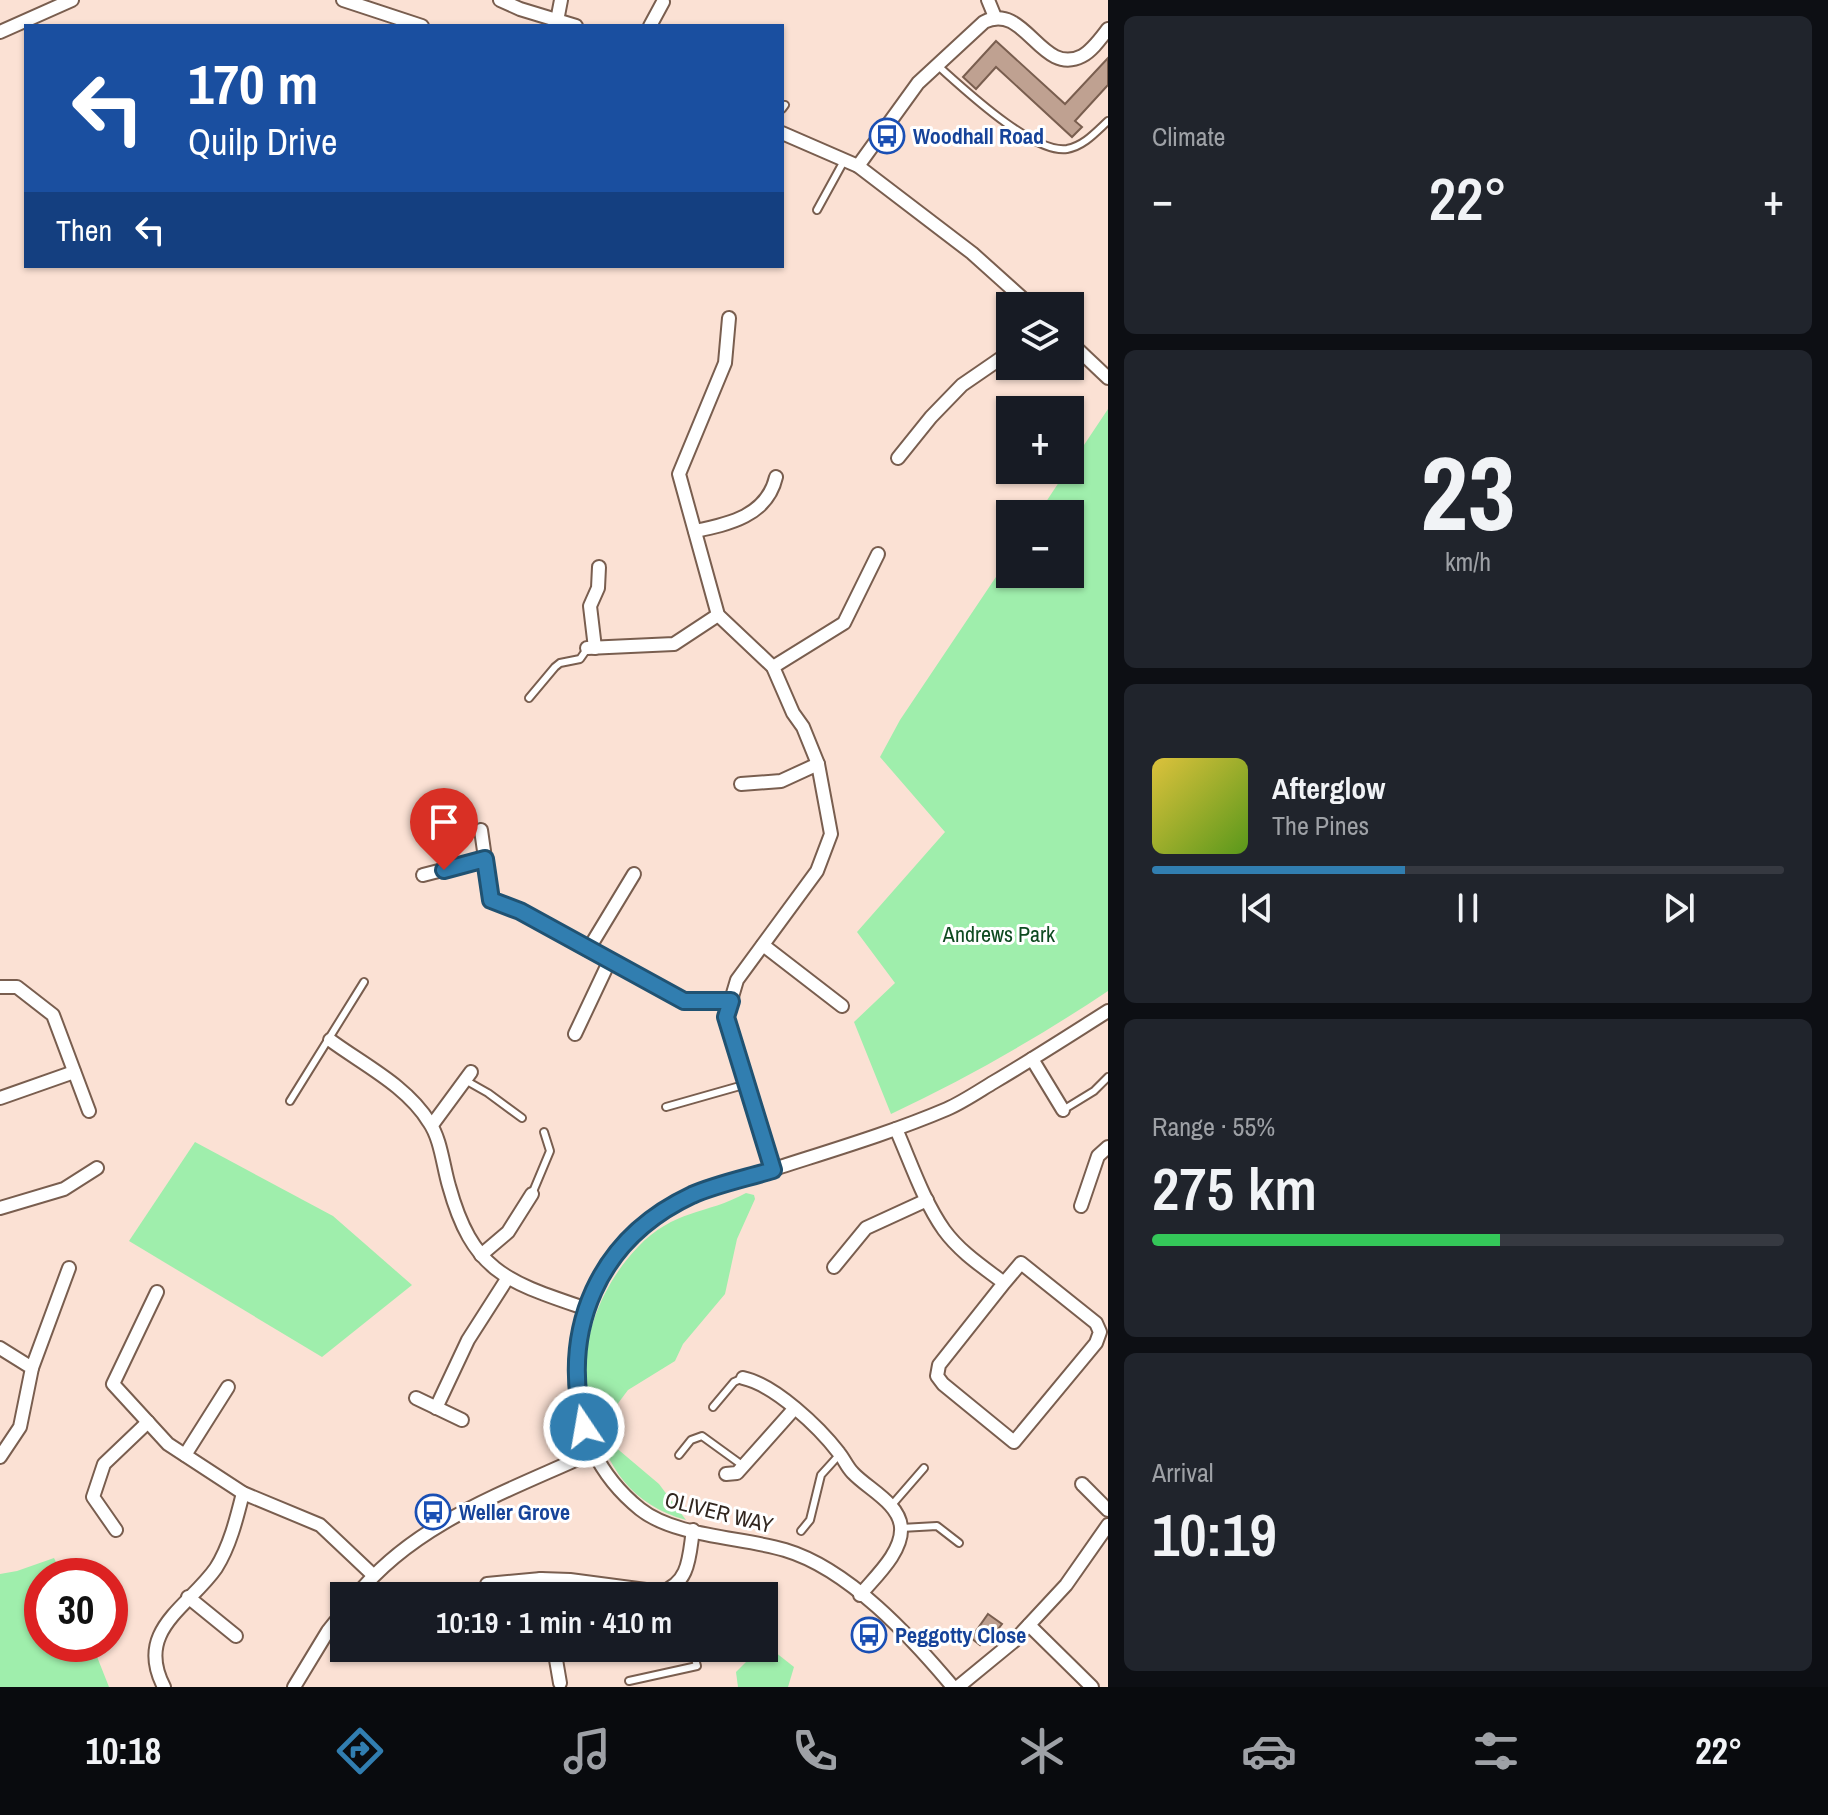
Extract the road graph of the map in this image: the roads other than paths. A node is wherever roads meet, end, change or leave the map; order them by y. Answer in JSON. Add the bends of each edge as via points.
{"nodes":[{"id":1,"x":72,"y":0,"type":"edge"},
{"id":2,"x":343,"y":0,"type":"edge"},
{"id":3,"x":500,"y":0,"type":"edge"},
{"id":4,"x":561,"y":0,"type":"edge"},
{"id":5,"x":988,"y":0,"type":"edge"},
{"id":6,"x":663,"y":2,"type":"dead end"},
{"id":7,"x":995,"y":17,"type":"junction"},
{"id":8,"x":556,"y":22,"type":"edge"},
{"id":9,"x":416,"y":24,"type":"edge"},
{"id":10,"x":651,"y":24,"type":"edge"},
{"id":11,"x":1108,"y":29,"type":"edge"},
{"id":12,"x":0,"y":32,"type":"edge"},
{"id":13,"x":937,"y":65,"type":"junction"},
{"id":14,"x":1108,"y":121,"type":"edge"},
{"id":15,"x":784,"y":135,"type":"edge"},
{"id":16,"x":845,"y":159,"type":"junction"},
{"id":17,"x":858,"y":166,"type":"junction"},
{"id":18,"x":817,"y":210,"type":"dead end"},
{"id":19,"x":1015,"y":292,"type":"edge"},
{"id":20,"x":729,"y":318,"type":"dead end"},
{"id":21,"x":1084,"y":355,"type":"edge"},
{"id":22,"x":996,"y":362,"type":"edge"},
{"id":23,"x":1108,"y":378,"type":"edge"},
{"id":24,"x":898,"y":458,"type":"dead end"},
{"id":25,"x":776,"y":477,"type":"dead end"},
{"id":26,"x":695,"y":531,"type":"junction"},
{"id":27,"x":878,"y":554,"type":"dead end"},
{"id":28,"x":599,"y":567,"type":"dead end"},
{"id":29,"x":718,"y":615,"type":"junction"},
{"id":30,"x":591,"y":648,"type":"junction"},
{"id":31,"x":773,"y":667,"type":"junction"},
{"id":32,"x":529,"y":698,"type":"dead end"},
{"id":33,"x":818,"y":764,"type":"junction"},
{"id":34,"x":741,"y":784,"type":"dead end"},
{"id":35,"x":481,"y":830,"type":"dead end"},
{"id":36,"x":485,"y":859,"type":"junction"},
{"id":37,"x":634,"y":874,"type":"dead end"},
{"id":38,"x":423,"y":875,"type":"dead end"},
{"id":39,"x":763,"y":945,"type":"junction"},
{"id":40,"x":588,"y":950,"type":"junction"},
{"id":41,"x":609,"y":962,"type":"junction"},
{"id":42,"x":364,"y":982,"type":"dead end"},
{"id":43,"x":0,"y":987,"type":"edge"},
{"id":44,"x":731,"y":1001,"type":"junction"},
{"id":45,"x":842,"y":1006,"type":"dead end"},
{"id":46,"x":1108,"y":1011,"type":"edge"},
{"id":47,"x":575,"y":1034,"type":"dead end"},
{"id":48,"x":330,"y":1040,"type":"junction"},
{"id":49,"x":1032,"y":1059,"type":"junction"},
{"id":50,"x":74,"y":1072,"type":"junction"},
{"id":51,"x":468,"y":1076,"type":"joint"},
{"id":52,"x":1108,"y":1077,"type":"edge"},
{"id":53,"x":747,"y":1084,"type":"junction"},
{"id":54,"x":0,"y":1098,"type":"edge"},
{"id":55,"x":290,"y":1101,"type":"dead end"},
{"id":56,"x":666,"y":1107,"type":"dead end"},
{"id":57,"x":1063,"y":1110,"type":"joint"},
{"id":58,"x":89,"y":1111,"type":"dead end"},
{"id":59,"x":522,"y":1118,"type":"dead end"},
{"id":60,"x":432,"y":1125,"type":"junction"},
{"id":61,"x":896,"y":1129,"type":"junction"},
{"id":62,"x":544,"y":1132,"type":"dead end"},
{"id":63,"x":1108,"y":1147,"type":"edge"},
{"id":64,"x":97,"y":1168,"type":"dead end"},
{"id":65,"x":773,"y":1170,"type":"junction"},
{"id":66,"x":532,"y":1194,"type":"joint"},
{"id":67,"x":927,"y":1200,"type":"junction"},
{"id":68,"x":1081,"y":1206,"type":"dead end"},
{"id":69,"x":0,"y":1208,"type":"edge"},
{"id":70,"x":481,"y":1255,"type":"junction"},
{"id":71,"x":834,"y":1267,"type":"dead end"},
{"id":72,"x":69,"y":1268,"type":"dead end"},
{"id":73,"x":507,"y":1279,"type":"junction"},
{"id":74,"x":1004,"y":1283,"type":"junction"},
{"id":75,"x":157,"y":1292,"type":"dead end"},
{"id":76,"x":587,"y":1309,"type":"junction"},
{"id":77,"x":0,"y":1348,"type":"edge"},
{"id":78,"x":32,"y":1368,"type":"junction"},
{"id":79,"x":743,"y":1378,"type":"joint"},
{"id":80,"x":228,"y":1387,"type":"dead end"},
{"id":81,"x":416,"y":1398,"type":"dead end"},
{"id":82,"x":713,"y":1407,"type":"dead end"},
{"id":83,"x":436,"y":1408,"type":"junction"},
{"id":84,"x":794,"y":1409,"type":"junction"},
{"id":85,"x":462,"y":1420,"type":"dead end"},
{"id":86,"x":148,"y":1422,"type":"junction"},
{"id":87,"x":593,"y":1452,"type":"junction"},
{"id":88,"x":840,"y":1454,"type":"junction"},
{"id":89,"x":185,"y":1455,"type":"junction"},
{"id":90,"x":679,"y":1455,"type":"dead end"},
{"id":91,"x":0,"y":1457,"type":"edge"},
{"id":92,"x":744,"y":1467,"type":"junction"},
{"id":93,"x":924,"y":1468,"type":"dead end"},
{"id":94,"x":726,"y":1474,"type":"dead end"},
{"id":95,"x":1082,"y":1484,"type":"dead end"},
{"id":96,"x":243,"y":1493,"type":"junction"},
{"id":97,"x":891,"y":1506,"type":"junction"},
{"id":98,"x":1108,"y":1510,"type":"edge"},
{"id":99,"x":1108,"y":1525,"type":"edge"},
{"id":100,"x":901,"y":1528,"type":"junction"},
{"id":101,"x":116,"y":1530,"type":"dead end"},
{"id":102,"x":693,"y":1530,"type":"junction"},
{"id":103,"x":801,"y":1531,"type":"dead end"},
{"id":104,"x":959,"y":1543,"type":"dead end"},
{"id":105,"x":373,"y":1575,"type":"junction"},
{"id":106,"x":541,"y":1579,"type":"junction"},
{"id":107,"x":367,"y":1582,"type":"edge"},
{"id":108,"x":509,"y":1582,"type":"edge"},
{"id":109,"x":542,"y":1582,"type":"edge"},
{"id":110,"x":585,"y":1582,"type":"edge"},
{"id":111,"x":680,"y":1582,"type":"edge"},
{"id":112,"x":860,"y":1595,"type":"junction"},
{"id":113,"x":188,"y":1597,"type":"junction"},
{"id":114,"x":1029,"y":1625,"type":"junction"},
{"id":115,"x":330,"y":1628,"type":"edge"},
{"id":116,"x":236,"y":1636,"type":"dead end"},
{"id":117,"x":556,"y":1662,"type":"edge"},
{"id":118,"x":696,"y":1662,"type":"edge"},
{"id":119,"x":629,"y":1681,"type":"dead end"},
{"id":120,"x":560,"y":1683,"type":"dead end"},
{"id":121,"x":164,"y":1687,"type":"edge"},
{"id":122,"x":294,"y":1687,"type":"edge"},
{"id":123,"x":955,"y":1687,"type":"edge"},
{"id":124,"x":1092,"y":1687,"type":"edge"}],
"edges":[{"from":1,"to":12,"type":"street"},
{"from":2,"to":9,"type":"street"},
{"from":3,"to":8,"type":"street"},
{"from":4,"to":8,"type":"street"},
{"from":5,"to":7,"type":"street"},
{"from":6,"to":10,"type":"street"},
{"from":7,"to":11,"type":"street","via":[[1012,20],[1049,54],[1064,59],[1084,56]]},
{"from":7,"to":13,"type":"street","via":[[979,25]]},
{"from":13,"to":14,"type":"lane","via":[[992,113],[1051,148],[1078,145]]},
{"from":13,"to":17,"type":"street"},
{"from":15,"to":16,"type":"street"},
{"from":16,"to":17,"type":"street"},
{"from":16,"to":18,"type":"lane"},
{"from":17,"to":19,"type":"street"},
{"from":20,"to":26,"type":"street","via":[[725,363],[679,474]]},
{"from":21,"to":23,"type":"street"},
{"from":22,"to":24,"type":"street","via":[[962,385]]},
{"from":25,"to":26,"type":"street","via":[[755,511]]},
{"from":26,"to":29,"type":"street"},
{"from":27,"to":31,"type":"street","via":[[844,623]]},
{"from":28,"to":30,"type":"street","via":[[590,606]]},
{"from":29,"to":30,"type":"street","via":[[674,644]]},
{"from":29,"to":31,"type":"street"},
{"from":30,"to":32,"type":"lane","via":[[580,659],[555,667]]},
{"from":31,"to":33,"type":"street"},
{"from":33,"to":34,"type":"street","via":[[781,781]]},
{"from":33,"to":39,"type":"street","via":[[831,834],[817,871]]},
{"from":35,"to":36,"type":"street"},
{"from":36,"to":38,"type":"street"},
{"from":36,"to":40,"type":"street","via":[[491,900]]},
{"from":37,"to":40,"type":"street"},
{"from":39,"to":44,"type":"street","via":[[737,980]]},
{"from":39,"to":45,"type":"street"},
{"from":40,"to":41,"type":"street"},
{"from":41,"to":44,"type":"street","via":[[684,1001]]},
{"from":41,"to":47,"type":"street"},
{"from":42,"to":48,"type":"lane"},
{"from":43,"to":50,"type":"street","via":[[17,987],[53,1015]]},
{"from":44,"to":53,"type":"street","via":[[726,1017]]},
{"from":46,"to":49,"type":"street","name":"OLIVER WAY"},
{"from":48,"to":55,"type":"lane"},
{"from":48,"to":60,"type":"street","via":[[416,1102]]},
{"from":49,"to":57,"type":"street"},
{"from":49,"to":61,"type":"street","name":"OLIVER WAY","via":[[951,1107]]},
{"from":50,"to":54,"type":"street"},
{"from":50,"to":58,"type":"street"},
{"from":51,"to":59,"type":"lane"},
{"from":51,"to":60,"type":"street"},
{"from":52,"to":57,"type":"lane"},
{"from":53,"to":56,"type":"lane"},
{"from":53,"to":65,"type":"street"},
{"from":60,"to":70,"type":"street","via":[[454,1204]]},
{"from":61,"to":65,"type":"street","name":"OLIVER WAY"},
{"from":61,"to":67,"type":"street"},
{"from":62,"to":66,"type":"lane","via":[[550,1151]]},
{"from":63,"to":68,"type":"street","via":[[1098,1156]]},
{"from":64,"to":69,"type":"street","via":[[64,1189]]},
{"from":65,"to":76,"type":"street","name":"OLIVER WAY","via":[[694,1194],[649,1221],[615,1253]]},
{"from":66,"to":70,"type":"street","via":[[508,1232]]},
{"from":67,"to":71,"type":"street","via":[[866,1228]]},
{"from":67,"to":74,"type":"street","via":[[964,1253]]},
{"from":70,"to":73,"type":"street"},
{"from":72,"to":78,"type":"street"},
{"from":73,"to":76,"type":"street"},
{"from":73,"to":83,"type":"street","via":[[468,1340]]},
{"from":74,"to":74,"type":"street","via":[[1021,1263],[1096,1323],[1100,1332],[1014,1442],[937,1376],[939,1365]]},
{"from":75,"to":86,"type":"street","via":[[113,1384]]},
{"from":76,"to":87,"type":"street","name":"OLIVER WAY","via":[[575,1369],[576,1396]]},
{"from":77,"to":78,"type":"street"},
{"from":78,"to":91,"type":"street","via":[[20,1427]]},
{"from":79,"to":82,"type":"lane"},
{"from":79,"to":84,"type":"street","via":[[760,1382]]},
{"from":80,"to":89,"type":"street"},
{"from":81,"to":83,"type":"street"},
{"from":83,"to":85,"type":"street"},
{"from":84,"to":88,"type":"street"},
{"from":84,"to":92,"type":"street"},
{"from":86,"to":89,"type":"street"},
{"from":86,"to":101,"type":"street","via":[[104,1464],[93,1497]]},
{"from":87,"to":102,"type":"street","name":"OLIVER WAY","via":[[607,1476],[644,1512]]},
{"from":87,"to":105,"type":"street","via":[[464,1511],[414,1540]]},
{"from":88,"to":97,"type":"street","via":[[850,1470]]},
{"from":88,"to":103,"type":"lane","via":[[821,1475],[810,1520]]},
{"from":89,"to":96,"type":"street"},
{"from":90,"to":92,"type":"lane","via":[[702,1436]]},
{"from":92,"to":94,"type":"street"},
{"from":93,"to":97,"type":"lane"},
{"from":95,"to":98,"type":"street"},
{"from":96,"to":105,"type":"street","via":[[320,1525]]},
{"from":96,"to":113,"type":"street","via":[[216,1568]]},
{"from":97,"to":100,"type":"street"},
{"from":99,"to":114,"type":"street","via":[[1066,1585]]},
{"from":100,"to":104,"type":"lane","via":[[937,1526]]},
{"from":100,"to":112,"type":"street","via":[[897,1546]]},
{"from":102,"to":111,"type":"street"},
{"from":102,"to":112,"type":"street","name":"OLIVER WAY","via":[[789,1551],[815,1562]]},
{"from":105,"to":107,"type":"street"},
{"from":106,"to":108,"type":"street"},
{"from":106,"to":109,"type":"street"},
{"from":106,"to":110,"type":"street"},
{"from":112,"to":123,"type":"street","name":"OLIVER WAY"},
{"from":113,"to":116,"type":"street"},
{"from":113,"to":121,"type":"street","via":[[174,1611],[154,1649]]},
{"from":114,"to":123,"type":"street"},
{"from":114,"to":124,"type":"street"},
{"from":115,"to":122,"type":"street"},
{"from":117,"to":120,"type":"street"},
{"from":118,"to":119,"type":"lane","via":[[697,1666]]}]}
